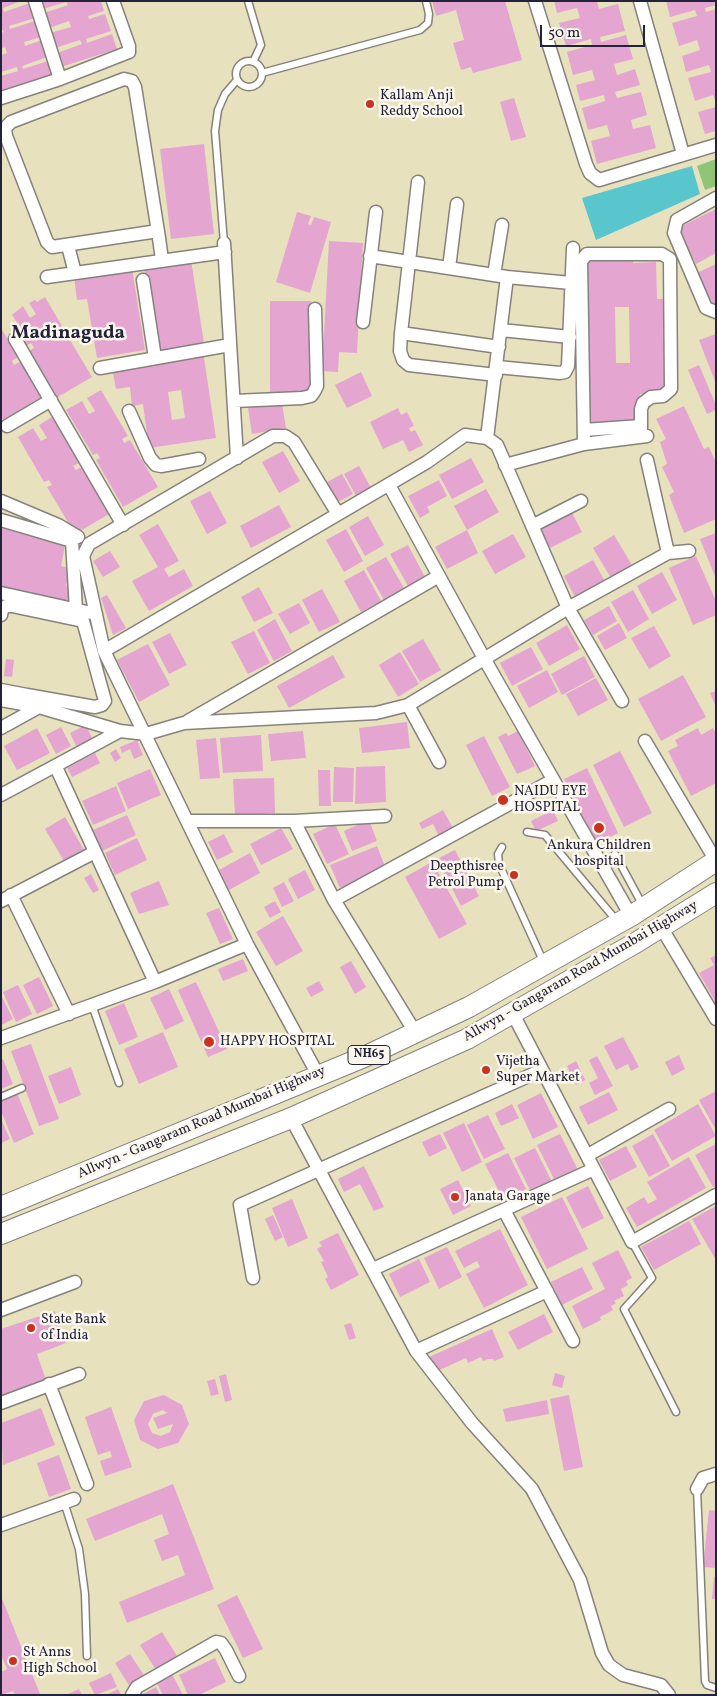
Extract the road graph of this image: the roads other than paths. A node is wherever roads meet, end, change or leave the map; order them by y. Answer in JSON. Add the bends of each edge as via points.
{"nodes":[{"id":1,"x":35,"y":1,"type":"edge"},
{"id":2,"x":113,"y":1,"type":"edge"},
{"id":3,"x":248,"y":1,"type":"edge"},
{"id":4,"x":426,"y":1,"type":"edge"},
{"id":5,"x":535,"y":1,"type":"edge"},
{"id":6,"x":640,"y":1,"type":"edge"},
{"id":7,"x":254,"y":62,"type":"junction"},
{"id":8,"x":262,"y":73,"type":"junction"},
{"id":9,"x":60,"y":78,"type":"junction"},
{"id":10,"x":237,"y":80,"type":"junction"},
{"id":11,"x":1,"y":98,"type":"edge"},
{"id":12,"x":716,"y":145,"type":"edge"},
{"id":13,"x":683,"y":154,"type":"junction"},
{"id":14,"x":418,"y":182,"type":"dead end"},
{"id":15,"x":716,"y":198,"type":"edge"},
{"id":16,"x":457,"y":204,"type":"dead end"},
{"id":17,"x":376,"y":212,"type":"dead end"},
{"id":18,"x":502,"y":225,"type":"dead end"},
{"id":19,"x":158,"y":231,"type":"junction"},
{"id":20,"x":68,"y":246,"type":"junction"},
{"id":21,"x":224,"y":247,"type":"junction"},
{"id":22,"x":573,"y":248,"type":"dead end"},
{"id":23,"x":370,"y":256,"type":"junction"},
{"id":24,"x":162,"y":260,"type":"junction"},
{"id":25,"x":410,"y":263,"type":"junction"},
{"id":26,"x":448,"y":268,"type":"junction"},
{"id":27,"x":75,"y":273,"type":"junction"},
{"id":28,"x":501,"y":276,"type":"junction"},
{"id":29,"x":48,"y":277,"type":"dead end"},
{"id":30,"x":143,"y":280,"type":"dead end"},
{"id":31,"x":571,"y":283,"type":"junction"},
{"id":32,"x":315,"y":309,"type":"dead end"},
{"id":33,"x":716,"y":312,"type":"edge"},
{"id":34,"x":363,"y":322,"type":"dead end"},
{"id":35,"x":500,"y":330,"type":"junction"},
{"id":36,"x":401,"y":333,"type":"junction"},
{"id":37,"x":570,"y":337,"type":"junction"},
{"id":38,"x":15,"y":339,"type":"dead end"},
{"id":39,"x":230,"y":345,"type":"junction"},
{"id":40,"x":499,"y":347,"type":"junction"},
{"id":41,"x":155,"y":358,"type":"junction"},
{"id":42,"x":100,"y":368,"type":"dead end"},
{"id":43,"x":496,"y":371,"type":"junction"},
{"id":44,"x":50,"y":400,"type":"junction"},
{"id":45,"x":234,"y":401,"type":"junction"},
{"id":46,"x":129,"y":411,"type":"dead end"},
{"id":47,"x":7,"y":426,"type":"dead end"},
{"id":48,"x":584,"y":430,"type":"junction"},
{"id":49,"x":606,"y":434,"type":"junction"},
{"id":50,"x":487,"y":438,"type":"junction"},
{"id":51,"x":584,"y":444,"type":"junction"},
{"id":52,"x":238,"y":458,"type":"junction"},
{"id":53,"x":647,"y":460,"type":"dead end"},
{"id":54,"x":505,"y":465,"type":"junction"},
{"id":55,"x":193,"y":484,"type":"junction"},
{"id":56,"x":388,"y":485,"type":"junction"},
{"id":57,"x":1,"y":501,"type":"edge"},
{"id":58,"x":581,"y":501,"type":"dead end"},
{"id":59,"x":338,"y":514,"type":"junction"},
{"id":60,"x":1,"y":520,"type":"edge"},
{"id":61,"x":123,"y":526,"type":"junction"},
{"id":62,"x":532,"y":526,"type":"junction"},
{"id":63,"x":89,"y":544,"type":"junction"},
{"id":64,"x":689,"y":551,"type":"dead end"},
{"id":65,"x":668,"y":553,"type":"junction"},
{"id":66,"x":439,"y":576,"type":"junction"},
{"id":67,"x":1,"y":593,"type":"edge"},
{"id":68,"x":568,"y":608,"type":"junction"},
{"id":69,"x":76,"y":610,"type":"junction"},
{"id":70,"x":96,"y":614,"type":"junction"},
{"id":71,"x":1,"y":615,"type":"edge"},
{"id":72,"x":104,"y":651,"type":"junction"},
{"id":73,"x":485,"y":660,"type":"junction"},
{"id":74,"x":1,"y":690,"type":"edge"},
{"id":75,"x":1,"y":700,"type":"edge"},
{"id":76,"x":26,"y":700,"type":"junction"},
{"id":77,"x":622,"y":701,"type":"dead end"},
{"id":78,"x":408,"y":705,"type":"junction"},
{"id":79,"x":39,"y":707,"type":"junction"},
{"id":80,"x":184,"y":723,"type":"junction"},
{"id":81,"x":1,"y":728,"type":"edge"},
{"id":82,"x":120,"y":731,"type":"junction"},
{"id":83,"x":146,"y":734,"type":"junction"},
{"id":84,"x":646,"y":741,"type":"dead end"},
{"id":85,"x":439,"y":762,"type":"dead end"},
{"id":86,"x":56,"y":767,"type":"junction"},
{"id":87,"x":553,"y":780,"type":"junction"},
{"id":88,"x":1,"y":795,"type":"edge"},
{"id":89,"x":385,"y":816,"type":"dead end"},
{"id":90,"x":187,"y":821,"type":"junction"},
{"id":91,"x":294,"y":821,"type":"junction"},
{"id":92,"x":527,"y":832,"type":"dead end"},
{"id":93,"x":502,"y":847,"type":"dead end"},
{"id":94,"x":95,"y":852,"type":"junction"},
{"id":95,"x":615,"y":854,"type":"dead end"},
{"id":96,"x":716,"y":861,"type":"edge"},
{"id":97,"x":716,"y":893,"type":"edge"},
{"id":98,"x":6,"y":898,"type":"edge"},
{"id":99,"x":334,"y":900,"type":"junction"},
{"id":100,"x":632,"y":916,"type":"junction"},
{"id":101,"x":661,"y":927,"type":"junction"},
{"id":102,"x":247,"y":944,"type":"junction"},
{"id":103,"x":545,"y":966,"type":"junction"},
{"id":104,"x":155,"y":982,"type":"junction"},
{"id":105,"x":92,"y":1005,"type":"junction"},
{"id":106,"x":69,"y":1014,"type":"junction"},
{"id":107,"x":513,"y":1014,"type":"junction"},
{"id":108,"x":716,"y":1019,"type":"edge"},
{"id":109,"x":415,"y":1032,"type":"junction"},
{"id":110,"x":1,"y":1038,"type":"edge"},
{"id":111,"x":542,"y":1070,"type":"junction"},
{"id":112,"x":318,"y":1075,"type":"junction"},
{"id":113,"x":119,"y":1083,"type":"dead end"},
{"id":114,"x":22,"y":1088,"type":"dead end"},
{"id":115,"x":1,"y":1097,"type":"edge"},
{"id":116,"x":669,"y":1109,"type":"dead end"},
{"id":117,"x":291,"y":1118,"type":"junction"},
{"id":118,"x":588,"y":1155,"type":"junction"},
{"id":119,"x":594,"y":1169,"type":"junction"},
{"id":120,"x":320,"y":1170,"type":"junction"},
{"id":121,"x":716,"y":1195,"type":"edge"},
{"id":122,"x":1,"y":1207,"type":"edge"},
{"id":123,"x":504,"y":1210,"type":"junction"},
{"id":124,"x":1,"y":1234,"type":"edge"},
{"id":125,"x":632,"y":1242,"type":"junction"},
{"id":126,"x":373,"y":1270,"type":"junction"},
{"id":127,"x":253,"y":1278,"type":"dead end"},
{"id":128,"x":76,"y":1282,"type":"dead end"},
{"id":129,"x":547,"y":1291,"type":"junction"},
{"id":130,"x":1,"y":1310,"type":"edge"},
{"id":131,"x":573,"y":1341,"type":"dead end"},
{"id":132,"x":416,"y":1351,"type":"junction"},
{"id":133,"x":79,"y":1374,"type":"dead end"},
{"id":134,"x":49,"y":1384,"type":"junction"},
{"id":135,"x":1,"y":1403,"type":"edge"},
{"id":136,"x":676,"y":1412,"type":"dead end"},
{"id":137,"x":716,"y":1474,"type":"edge"},
{"id":138,"x":87,"y":1484,"type":"dead end"},
{"id":139,"x":697,"y":1489,"type":"joint"},
{"id":140,"x":69,"y":1500,"type":"joint"},
{"id":141,"x":1,"y":1525,"type":"edge"},
{"id":142,"x":87,"y":1656,"type":"dead end"},
{"id":143,"x":239,"y":1676,"type":"dead end"},
{"id":144,"x":716,"y":1688,"type":"edge"},
{"id":145,"x":132,"y":1695,"type":"edge"},
{"id":146,"x":669,"y":1695,"type":"edge"}],
"edges":[{"from":1,"to":9,"type":"street"},
{"from":2,"to":9,"type":"street","via":[[129,52]]},
{"from":3,"to":7,"type":"lane","via":[[261,45]]},
{"from":4,"to":8,"type":"lane","via":[[428,23],[420,30]]},
{"from":5,"to":13,"type":"street","via":[[590,173],[599,180]]},
{"from":6,"to":13,"type":"street"},
{"from":7,"to":8,"type":"lane"},
{"from":7,"to":10,"type":"lane","via":[[240,64],[236,71]]},
{"from":8,"to":10,"type":"lane","via":[[260,82],[252,87],[243,86]]},
{"from":9,"to":11,"type":"street"},
{"from":10,"to":21,"type":"lane","via":[[225,94],[218,110],[215,131]]},
{"from":12,"to":13,"type":"street"},
{"from":14,"to":25,"type":"street"},
{"from":15,"to":33,"type":"street","via":[[677,220],[674,233],[706,308]]},
{"from":16,"to":26,"type":"street"},
{"from":17,"to":23,"type":"street"},
{"from":18,"to":28,"type":"street"},
{"from":19,"to":20,"type":"street"},
{"from":19,"to":20,"type":"street","via":[[136,87],[132,81],[124,79],[11,122],[5,128],[47,242],[52,247]]},
{"from":19,"to":24,"type":"street"},
{"from":20,"to":27,"type":"street"},
{"from":21,"to":24,"type":"street"},
{"from":21,"to":39,"type":"street"},
{"from":22,"to":31,"type":"street"},
{"from":23,"to":25,"type":"street"},
{"from":23,"to":34,"type":"street"},
{"from":24,"to":27,"type":"street"},
{"from":25,"to":26,"type":"street"},
{"from":25,"to":36,"type":"street"},
{"from":26,"to":28,"type":"street"},
{"from":27,"to":29,"type":"street"},
{"from":28,"to":31,"type":"street"},
{"from":28,"to":35,"type":"street"},
{"from":30,"to":41,"type":"street"},
{"from":31,"to":37,"type":"street"},
{"from":32,"to":45,"type":"street","via":[[317,386],[311,396]]},
{"from":35,"to":37,"type":"street"},
{"from":35,"to":40,"type":"street"},
{"from":36,"to":40,"type":"street"},
{"from":36,"to":43,"type":"street","via":[[400,351],[409,365]]},
{"from":37,"to":43,"type":"street","via":[[565,372]]},
{"from":38,"to":44,"type":"street"},
{"from":39,"to":41,"type":"street"},
{"from":39,"to":45,"type":"street"},
{"from":40,"to":43,"type":"street"},
{"from":41,"to":42,"type":"street"},
{"from":43,"to":50,"type":"street"},
{"from":44,"to":47,"type":"street"},
{"from":44,"to":61,"type":"street"},
{"from":45,"to":52,"type":"street"},
{"from":46,"to":55,"type":"street","via":[[154,464],[161,466],[193,460]]},
{"from":48,"to":49,"type":"street"},
{"from":48,"to":49,"type":"street","via":[[581,261],[587,254],[662,254],[670,260],[671,389],[663,396],[651,397],[643,403],[643,433]]},
{"from":48,"to":51,"type":"street"},
{"from":49,"to":51,"type":"street"},
{"from":50,"to":54,"type":"street","via":[[497,445]]},
{"from":50,"to":56,"type":"street","via":[[465,436]]},
{"from":51,"to":54,"type":"street"},
{"from":52,"to":55,"type":"street"},
{"from":52,"to":59,"type":"street","via":[[267,438],[285,436],[294,442]]},
{"from":53,"to":65,"type":"street"},
{"from":54,"to":62,"type":"street"},
{"from":55,"to":61,"type":"street"},
{"from":56,"to":59,"type":"street"},
{"from":56,"to":66,"type":"street"},
{"from":57,"to":63,"type":"street","via":[[58,525]]},
{"from":58,"to":62,"type":"street"},
{"from":59,"to":72,"type":"street"},
{"from":60,"to":69,"type":"street","via":[[72,541]]},
{"from":61,"to":63,"type":"street"},
{"from":62,"to":68,"type":"street"},
{"from":63,"to":70,"type":"street","via":[[83,556]]},
{"from":64,"to":65,"type":"street"},
{"from":65,"to":68,"type":"street"},
{"from":66,"to":73,"type":"street"},
{"from":66,"to":80,"type":"street"},
{"from":67,"to":69,"type":"street"},
{"from":68,"to":73,"type":"street"},
{"from":68,"to":77,"type":"street"},
{"from":69,"to":70,"type":"street"},
{"from":70,"to":72,"type":"street"},
{"from":71,"to":76,"type":"street","via":[[6,606],[12,606],[83,621],[105,701],[102,706],[95,706]]},
{"from":72,"to":83,"type":"street"},
{"from":73,"to":78,"type":"street"},
{"from":73,"to":87,"type":"street"},
{"from":74,"to":76,"type":"street"},
{"from":75,"to":76,"type":"street"},
{"from":76,"to":79,"type":"street"},
{"from":78,"to":80,"type":"street","via":[[376,713]]},
{"from":78,"to":85,"type":"street"},
{"from":79,"to":81,"type":"street"},
{"from":79,"to":82,"type":"street"},
{"from":80,"to":83,"type":"street"},
{"from":82,"to":83,"type":"street"},
{"from":82,"to":86,"type":"street"},
{"from":83,"to":90,"type":"street"},
{"from":84,"to":96,"type":"street"},
{"from":86,"to":88,"type":"street"},
{"from":86,"to":94,"type":"street"},
{"from":87,"to":99,"type":"street"},
{"from":87,"to":100,"type":"street"},
{"from":89,"to":91,"type":"street"},
{"from":90,"to":91,"type":"street"},
{"from":90,"to":102,"type":"street"},
{"from":91,"to":99,"type":"street"},
{"from":92,"to":100,"type":"lane","via":[[545,835]]},
{"from":93,"to":103,"type":"lane","via":[[498,854],[499,864]]},
{"from":94,"to":98,"type":"street"},
{"from":94,"to":104,"type":"street"},
{"from":95,"to":100,"type":"lane"},
{"from":96,"to":100,"type":"highway","name":"Allwyn - Gangaram Road Mumbai Highway","number":"NH65"},
{"from":97,"to":101,"type":"highway","name":"Allwyn - Gangaram Road Mumbai Highway","number":"NH65"},
{"from":98,"to":106,"type":"street"},
{"from":99,"to":109,"type":"street"},
{"from":100,"to":103,"type":"highway","name":"Allwyn - Gangaram Road Mumbai Highway","number":"NH65"},
{"from":101,"to":107,"type":"highway","name":"Allwyn - Gangaram Road Mumbai Highway","number":"NH65"},
{"from":101,"to":108,"type":"street"},
{"from":102,"to":104,"type":"street"},
{"from":102,"to":112,"type":"street"},
{"from":103,"to":109,"type":"highway","name":"Allwyn - Gangaram Road Mumbai Highway","number":"NH65"},
{"from":104,"to":105,"type":"street"},
{"from":105,"to":106,"type":"street"},
{"from":105,"to":113,"type":"lane"},
{"from":106,"to":110,"type":"street"},
{"from":107,"to":111,"type":"street"},
{"from":107,"to":117,"type":"highway","name":"Allwyn - Gangaram Road Mumbai Highway","number":"NH65","via":[[467,1039]]},
{"from":109,"to":112,"type":"highway","name":"Allwyn - Gangaram Road Mumbai Highway","number":"NH65"},
{"from":111,"to":118,"type":"street"},
{"from":111,"to":120,"type":"street"},
{"from":112,"to":122,"type":"highway","name":"Allwyn - Gangaram Road Mumbai Highway","number":"NH65"},
{"from":114,"to":115,"type":"lane"},
{"from":116,"to":118,"type":"street"},
{"from":117,"to":120,"type":"street"},
{"from":117,"to":124,"type":"highway","name":"Allwyn - Gangaram Road Mumbai Highway","number":"NH65"},
{"from":118,"to":119,"type":"street"},
{"from":119,"to":123,"type":"street"},
{"from":119,"to":125,"type":"street"},
{"from":120,"to":126,"type":"street"},
{"from":120,"to":127,"type":"street","via":[[240,1205]]},
{"from":121,"to":125,"type":"street"},
{"from":123,"to":126,"type":"street"},
{"from":123,"to":129,"type":"street"},
{"from":125,"to":136,"type":"lane","via":[[652,1278],[624,1310]]},
{"from":126,"to":132,"type":"street"},
{"from":128,"to":130,"type":"street"},
{"from":129,"to":131,"type":"street"},
{"from":129,"to":132,"type":"street"},
{"from":132,"to":146,"type":"street","via":[[472,1423],[532,1489],[580,1580],[602,1653],[609,1665],[623,1676],[661,1685]]},
{"from":133,"to":134,"type":"street"},
{"from":134,"to":135,"type":"street"},
{"from":134,"to":138,"type":"street"},
{"from":137,"to":139,"type":"street","via":[[703,1478]]},
{"from":139,"to":144,"type":"lane","via":[[705,1681]]},
{"from":140,"to":141,"type":"street"},
{"from":140,"to":142,"type":"lane","via":[[86,1594]]},
{"from":143,"to":145,"type":"street","via":[[226,1650],[216,1642],[137,1687]]}]}
